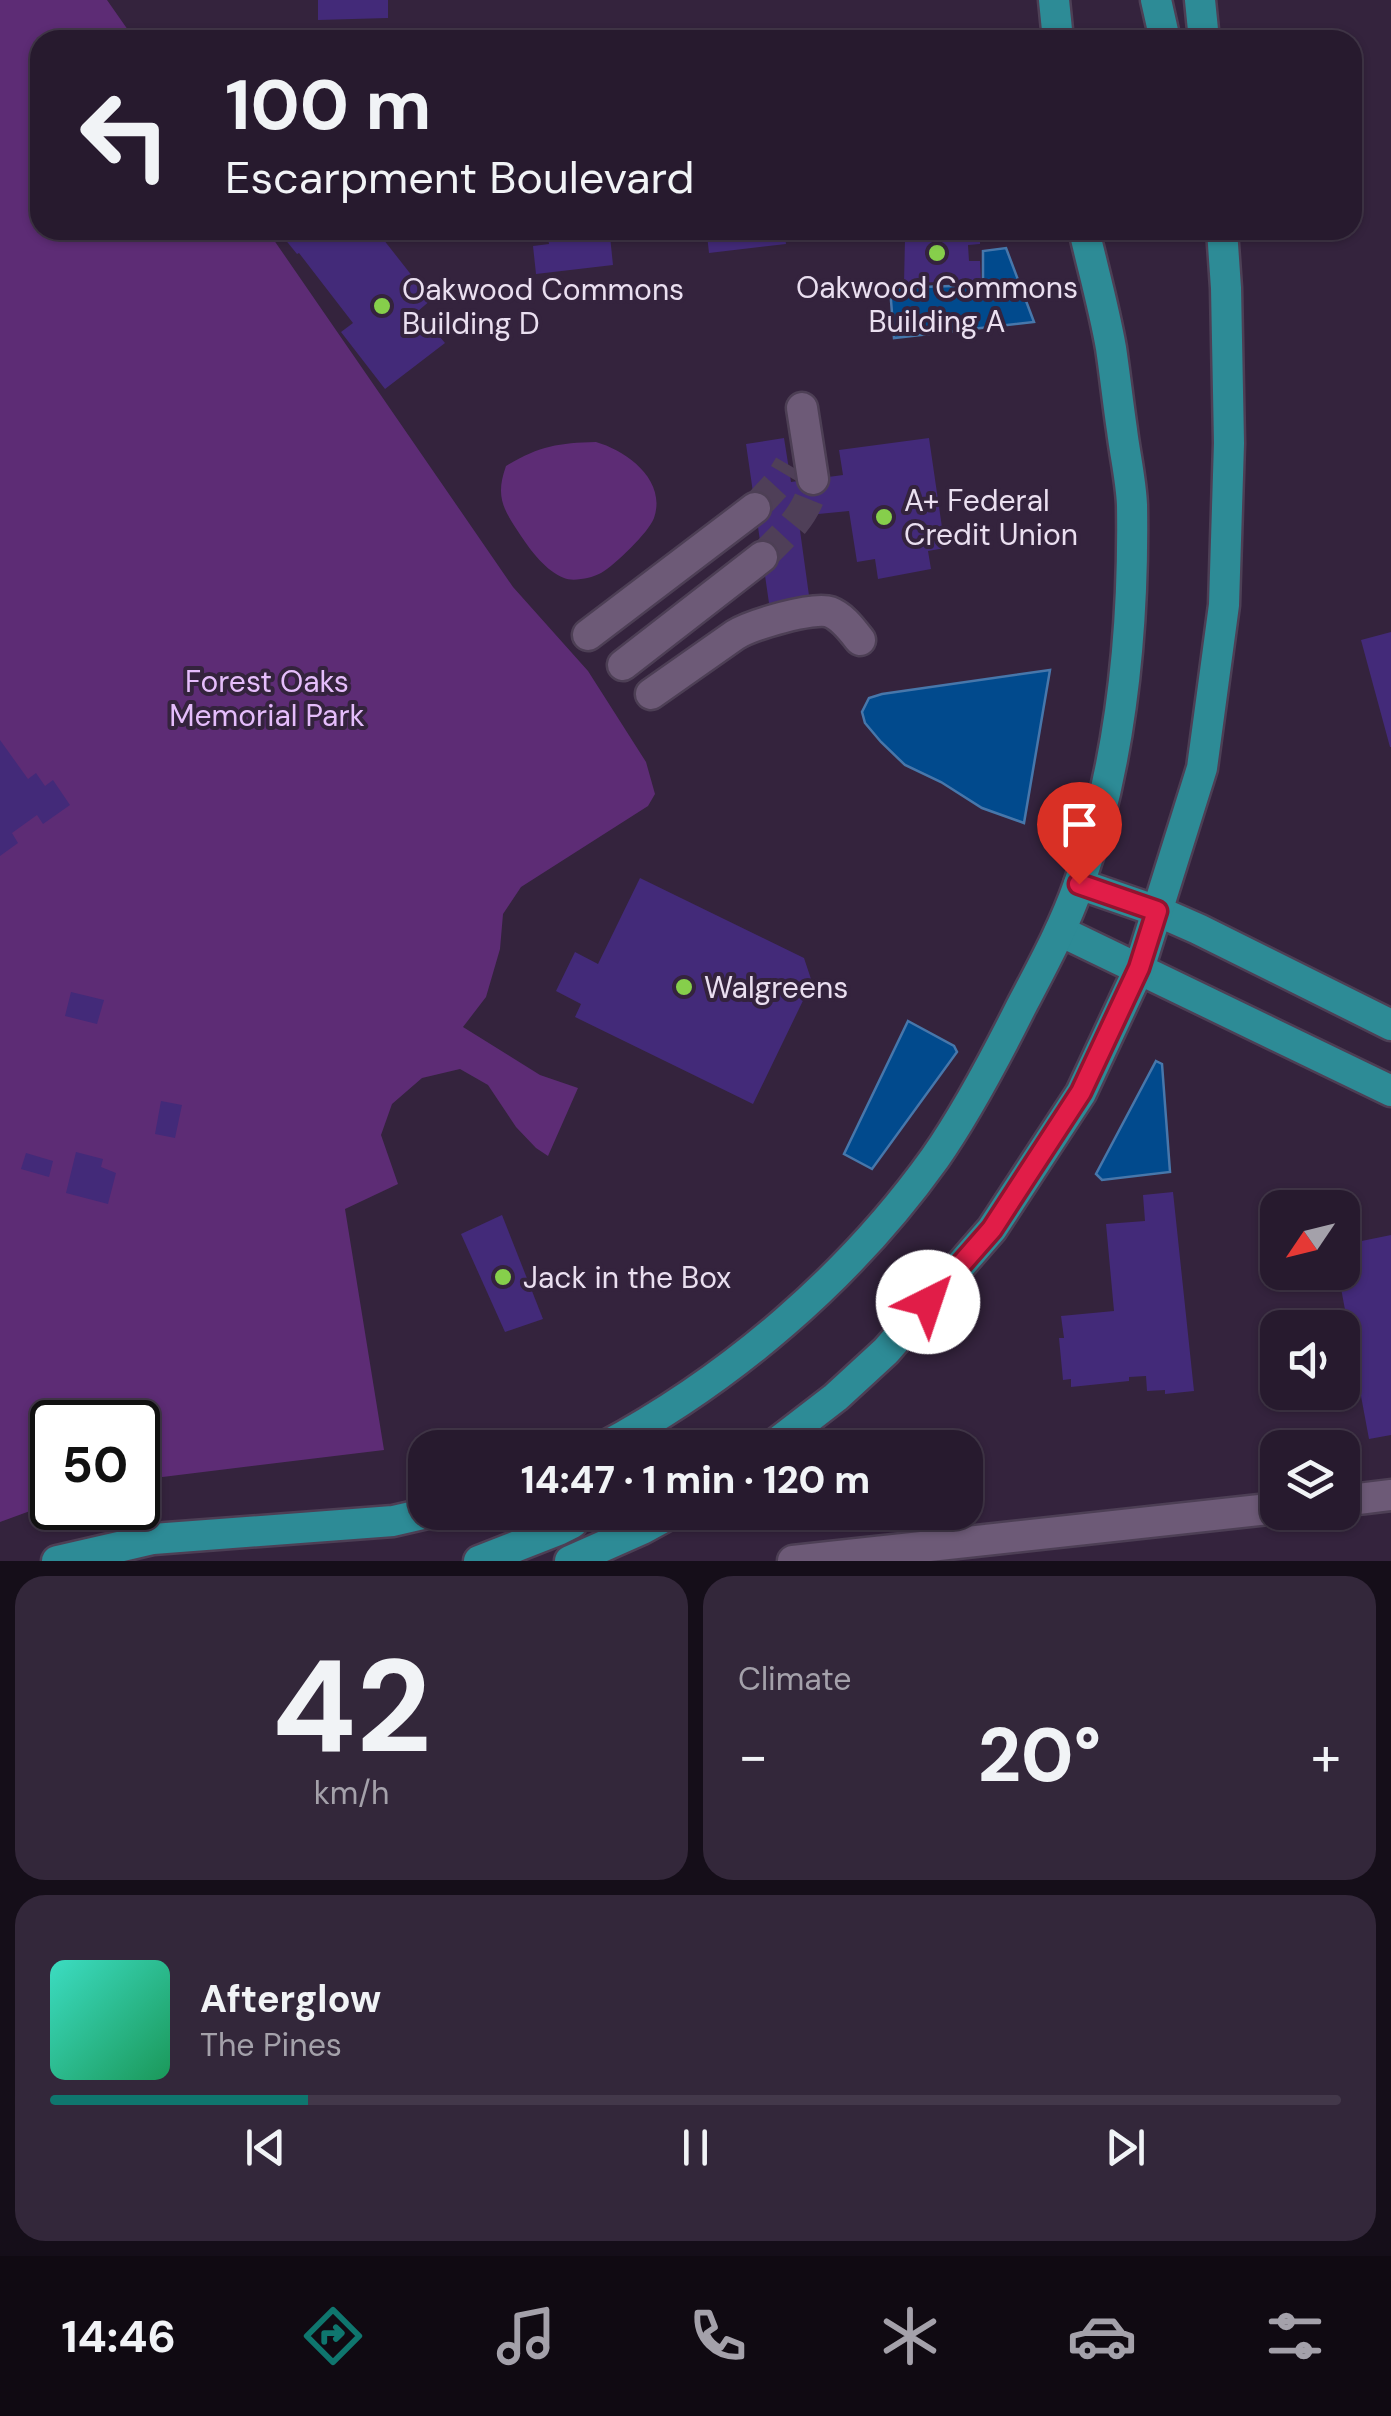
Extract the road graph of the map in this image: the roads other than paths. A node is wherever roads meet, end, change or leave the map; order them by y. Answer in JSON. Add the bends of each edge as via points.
{"nodes":[{"id":1,"x":1054,"y":0,"type":"edge"},
{"id":2,"x":1156,"y":0,"type":"edge"},
{"id":3,"x":1200,"y":0,"type":"edge"},
{"id":4,"x":1057,"y":30,"type":"edge"},
{"id":5,"x":1163,"y":30,"type":"edge"},
{"id":6,"x":1203,"y":30,"type":"edge"},
{"id":7,"x":1086,"y":240,"type":"edge"},
{"id":8,"x":1223,"y":240,"type":"edge"},
{"id":9,"x":802,"y":408,"type":"dead end"},
{"id":10,"x":801,"y":472,"type":"tunnel mouth"},
{"id":11,"x":755,"y":508,"type":"tunnel mouth"},
{"id":12,"x":762,"y":557,"type":"tunnel mouth"},
{"id":13,"x":588,"y":635,"type":"dead end"},
{"id":14,"x":860,"y":640,"type":"dead end"},
{"id":15,"x":622,"y":665,"type":"dead end"},
{"id":16,"x":651,"y":694,"type":"dead end"},
{"id":17,"x":1079,"y":884,"type":"junction"},
{"id":18,"x":1157,"y":911,"type":"junction"},
{"id":19,"x":1060,"y":932,"type":"junction"},
{"id":20,"x":1139,"y":968,"type":"junction"},
{"id":21,"x":1391,"y":1025,"type":"edge"},
{"id":22,"x":1391,"y":1091,"type":"edge"},
{"id":23,"x":635,"y":1430,"type":"edge"},
{"id":24,"x":793,"y":1430,"type":"edge"},
{"id":25,"x":1391,"y":1495,"type":"edge"},
{"id":26,"x":1360,"y":1499,"type":"edge"},
{"id":27,"x":1260,"y":1511,"type":"edge"},
{"id":28,"x":408,"y":1518,"type":"edge"},
{"id":29,"x":558,"y":1530,"type":"edge"},
{"id":30,"x":642,"y":1530,"type":"edge"},
{"id":31,"x":1050,"y":1548,"type":"edge"},
{"id":32,"x":57,"y":1561,"type":"edge"},
{"id":33,"x":479,"y":1561,"type":"edge"},
{"id":34,"x":570,"y":1561,"type":"edge"},
{"id":35,"x":793,"y":1561,"type":"edge"}],
"edges":[{"from":1,"to":4,"type":"main road"},
{"from":2,"to":5,"type":"main road"},
{"from":3,"to":6,"type":"main road"},
{"from":7,"to":17,"type":"main road","via":[[1132,500],[1125,673],[1108,779]]},
{"from":8,"to":18,"type":"main road","via":[[1230,442],[1224,605],[1202,768]]},
{"from":9,"to":10,"type":"street"},
{"from":11,"to":13,"type":"street"},
{"from":12,"to":15,"type":"street"},
{"from":14,"to":16,"type":"street","via":[[823,610],[765,622],[735,635]]},
{"from":17,"to":18,"type":"main road"},
{"from":17,"to":19,"type":"main road"},
{"from":18,"to":20,"type":"main road"},
{"from":18,"to":21,"type":"main road"},
{"from":19,"to":20,"type":"main road"},
{"from":19,"to":23,"type":"main road","via":[[936,1156],[886,1221],[736,1362]]},
{"from":20,"to":22,"type":"main road"},
{"from":20,"to":24,"type":"main road","via":[[1081,1092],[992,1229],[886,1351]]},
{"from":25,"to":26,"type":"street"},
{"from":27,"to":31,"type":"street"},
{"from":28,"to":32,"type":"main road","via":[[153,1539]]},
{"from":29,"to":33,"type":"main road"},
{"from":30,"to":34,"type":"main road"},
{"from":31,"to":35,"type":"street"}]}
